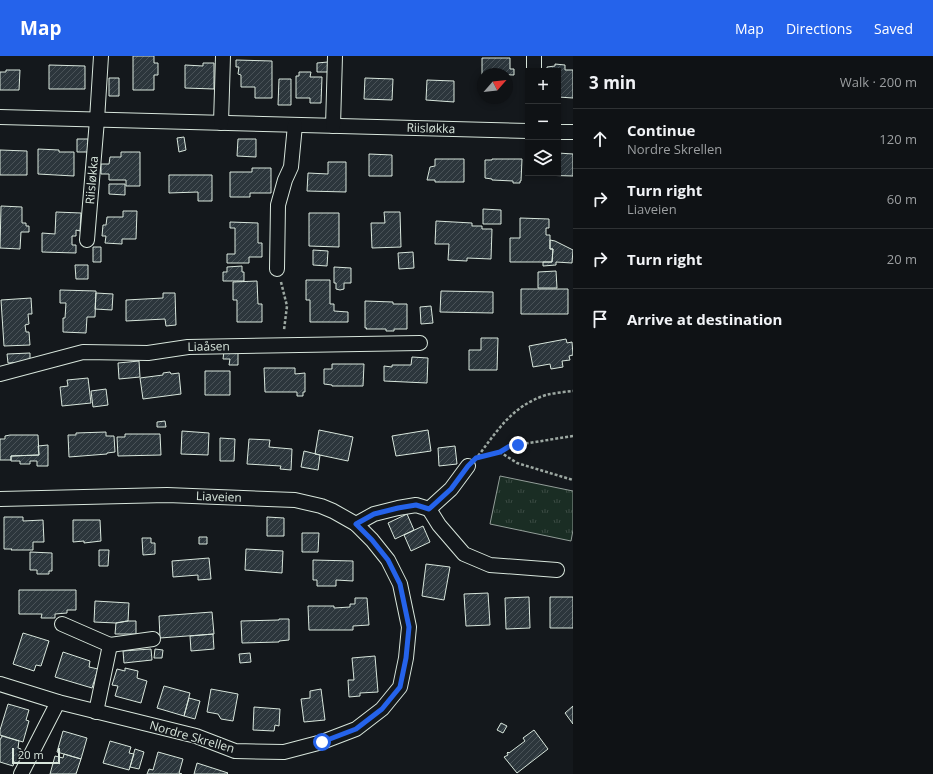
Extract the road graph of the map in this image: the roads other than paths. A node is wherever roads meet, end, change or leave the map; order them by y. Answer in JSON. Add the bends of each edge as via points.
{"nodes":[{"id":1,"x":101,"y":56,"type":"edge"},
{"id":2,"x":223,"y":56,"type":"edge"},
{"id":3,"x":335,"y":56,"type":"edge"},
{"id":4,"x":534,"y":56,"type":"edge"},
{"id":5,"x":534,"y":68,"type":"edge"},
{"id":6,"x":0,"y":117,"type":"edge"},
{"id":7,"x":97,"y":120,"type":"junction"},
{"id":8,"x":221,"y":124,"type":"junction"},
{"id":9,"x":295,"y":125,"type":"junction"},
{"id":10,"x":333,"y":126,"type":"junction"},
{"id":11,"x":525,"y":131,"type":"edge"},
{"id":12,"x":561,"y":132,"type":"edge"},
{"id":13,"x":573,"y":132,"type":"edge"},
{"id":14,"x":87,"y":240,"type":"dead end"},
{"id":15,"x":277,"y":269,"type":"road end"},
{"id":16,"x":420,"y":343,"type":"dead end"},
{"id":17,"x":0,"y":374,"type":"edge"},
{"id":18,"x":468,"y":466,"type":"dead end"},
{"id":19,"x":0,"y":499,"type":"edge"},
{"id":20,"x":429,"y":509,"type":"junction"},
{"id":21,"x":356,"y":524,"type":"junction"},
{"id":22,"x":557,"y":570,"type":"dead end"},
{"id":23,"x":62,"y":624,"type":"dead end"},
{"id":24,"x":153,"y":639,"type":"dead end"},
{"id":25,"x":110,"y":644,"type":"junction"},
{"id":26,"x":0,"y":684,"type":"edge"},
{"id":27,"x":58,"y":702,"type":"junction"},
{"id":28,"x":96,"y":712,"type":"junction"},
{"id":29,"x":21,"y":774,"type":"edge"}],
"edges":[{"from":1,"to":7,"type":"street","name":"Riisløkka"},
{"from":2,"to":8,"type":"street"},
{"from":3,"to":10,"type":"street"},
{"from":4,"to":5,"type":"street"},
{"from":6,"to":7,"type":"street","name":"Riisløkka"},
{"from":7,"to":8,"type":"street","name":"Riisløkka"},
{"from":7,"to":14,"type":"street","name":"Riisløkka"},
{"from":8,"to":9,"type":"street","name":"Riisløkka"},
{"from":9,"to":10,"type":"street","name":"Riisløkka"},
{"from":9,"to":15,"type":"street","via":[[291,167],[278,205]]},
{"from":10,"to":11,"type":"street","name":"Riisløkka"},
{"from":12,"to":13,"type":"street"},
{"from":16,"to":17,"type":"street","name":"Liaåsen","via":[[188,347],[148,353],[83,352]]},
{"from":18,"to":20,"type":"street","via":[[451,489]]},
{"from":19,"to":21,"type":"street","name":"Liaveien","via":[[167,495],[295,500],[322,506]]},
{"from":20,"to":21,"type":"street","via":[[416,505],[398,508],[374,514]]},
{"from":20,"to":22,"type":"street","via":[[438,525],[464,554],[490,565]]},
{"from":21,"to":28,"type":"street","name":"Nordre Skrellen","via":[[388,560],[400,584],[409,627],[400,687],[382,709],[356,729],[322,742],[284,752],[235,751],[196,736]]},
{"from":23,"to":25,"type":"street"},
{"from":24,"to":25,"type":"street"},
{"from":25,"to":28,"type":"street"},
{"from":26,"to":27,"type":"street","name":"Nordre Skrellen"},
{"from":27,"to":28,"type":"street","name":"Nordre Skrellen"},
{"from":27,"to":29,"type":"street"}]}
